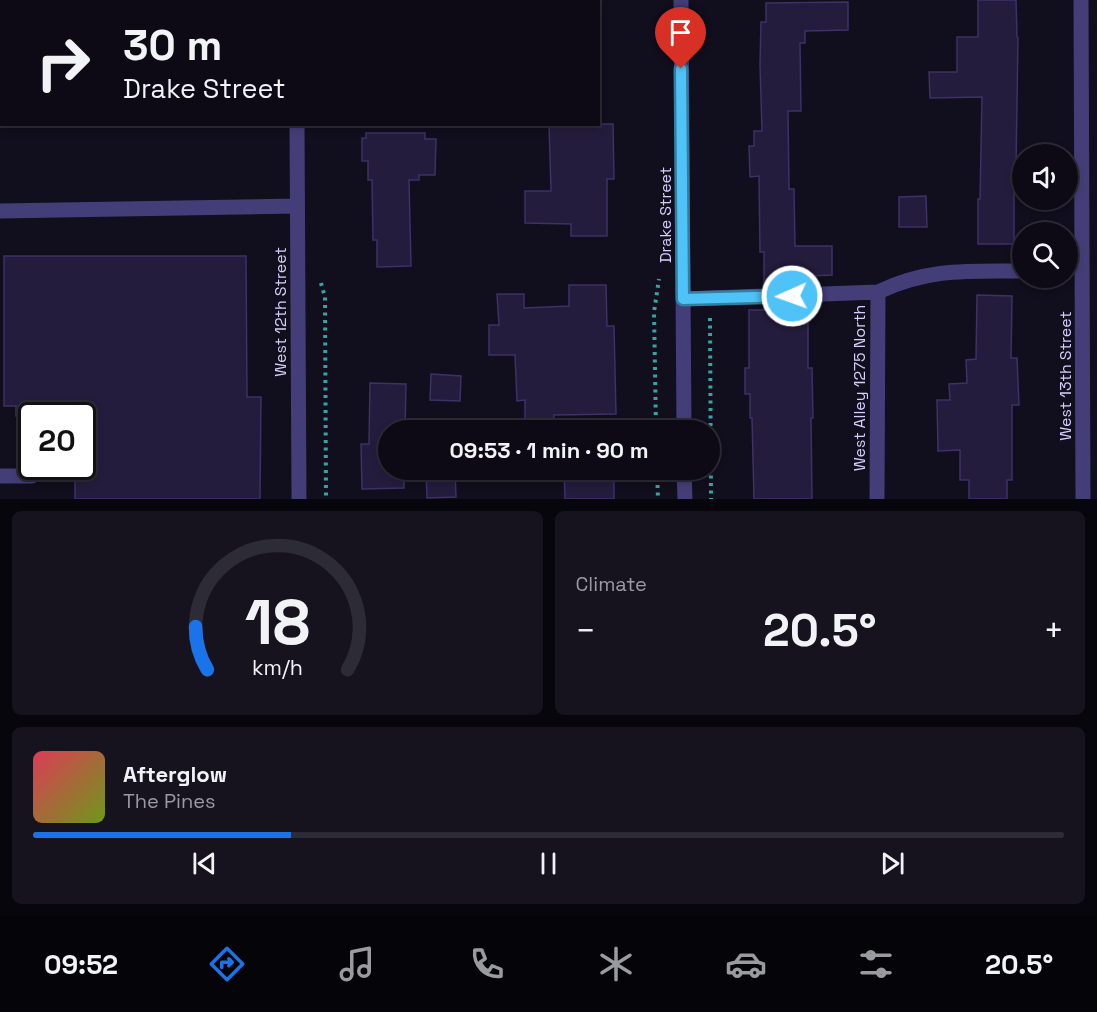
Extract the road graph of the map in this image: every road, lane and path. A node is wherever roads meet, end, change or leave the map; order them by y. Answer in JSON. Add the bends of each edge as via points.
{"nodes":[{"id":1,"x":681,"y":0,"type":"edge"},
{"id":2,"x":1082,"y":0,"type":"edge"},
{"id":3,"x":297,"y":126,"type":"edge"},
{"id":4,"x":297,"y":206,"type":"junction"},
{"id":5,"x":0,"y":211,"type":"edge"},
{"id":6,"x":1090,"y":251,"type":"edge"},
{"id":7,"x":1078,"y":268,"type":"edge"},
{"id":8,"x":1012,"y":271,"type":"edge"},
{"id":9,"x":1076,"y":288,"type":"edge"},
{"id":10,"x":878,"y":292,"type":"junction"},
{"id":11,"x":683,"y":299,"type":"junction"},
{"id":12,"x":684,"y":420,"type":"edge"},
{"id":13,"x":0,"y":476,"type":"edge"},
{"id":14,"x":18,"y":476,"type":"edge"},
{"id":15,"x":657,"y":480,"type":"edge"},
{"id":16,"x":684,"y":480,"type":"edge"},
{"id":17,"x":299,"y":499,"type":"edge"},
{"id":18,"x":658,"y":499,"type":"edge"},
{"id":19,"x":685,"y":499,"type":"edge"},
{"id":20,"x":878,"y":499,"type":"edge"},
{"id":21,"x":1083,"y":499,"type":"edge"}],
"edges":[{"from":1,"to":11,"type":"street","name":"Drake Street"},
{"from":2,"to":6,"type":"street","name":"West 13th Street"},
{"from":3,"to":4,"type":"street","name":"West 12th Street"},
{"from":4,"to":5,"type":"street"},
{"from":4,"to":17,"type":"street","name":"West 12th Street"},
{"from":6,"to":7,"type":"street","name":"West 13th Street"},
{"from":8,"to":10,"type":"street","via":[[954,271],[917,277]]},
{"from":9,"to":21,"type":"street","name":"West 13th Street"},
{"from":10,"to":11,"type":"street","name":"West Alley 1275 North"},
{"from":10,"to":20,"type":"street","name":"West Alley 1275 North"},
{"from":11,"to":12,"type":"street","name":"Drake Street"},
{"from":13,"to":14,"type":"street"},
{"from":15,"to":18,"type":"path"},
{"from":16,"to":19,"type":"street"}]}
